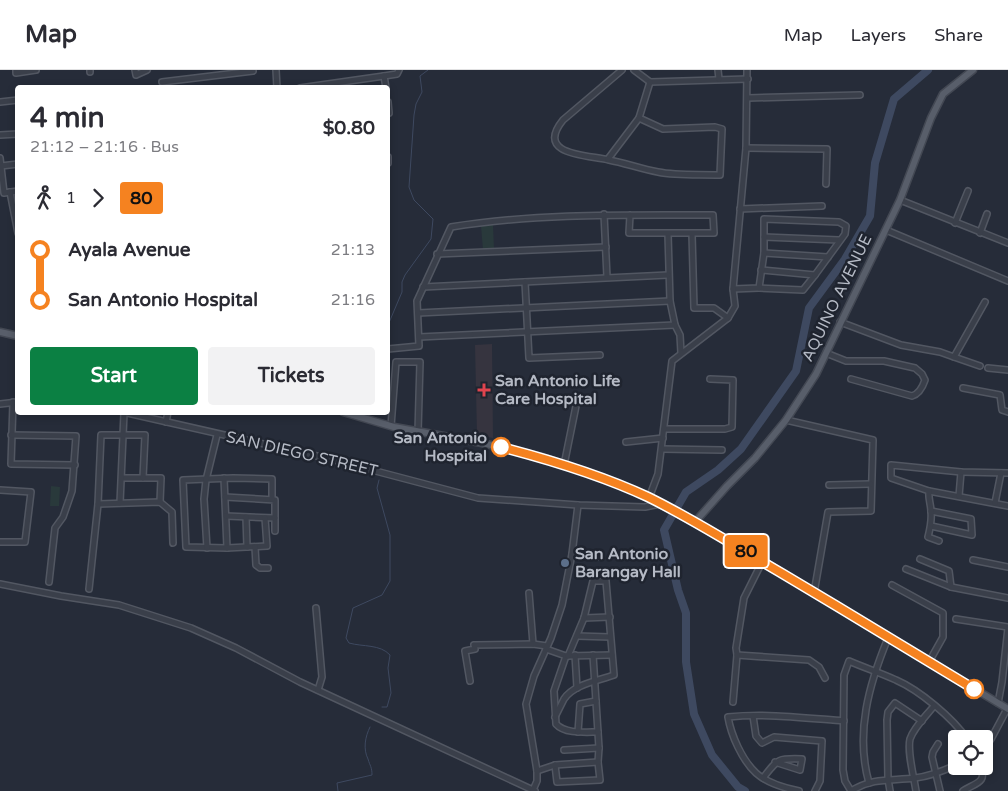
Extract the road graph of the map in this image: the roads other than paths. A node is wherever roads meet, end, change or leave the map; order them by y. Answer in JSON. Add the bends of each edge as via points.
{"nodes":[{"id":1,"x":16,"y":70,"type":"edge"},
{"id":2,"x":36,"y":70,"type":"edge"},
{"id":3,"x":134,"y":70,"type":"edge"},
{"id":4,"x":147,"y":70,"type":"edge"},
{"id":5,"x":252,"y":70,"type":"edge"},
{"id":6,"x":276,"y":70,"type":"edge"},
{"id":7,"x":399,"y":70,"type":"edge"},
{"id":8,"x":622,"y":70,"type":"edge"},
{"id":9,"x":634,"y":70,"type":"edge"},
{"id":10,"x":718,"y":70,"type":"edge"},
{"id":11,"x":747,"y":70,"type":"edge"},
{"id":12,"x":973,"y":70,"type":"edge"},
{"id":13,"x":384,"y":76,"type":"junction"},
{"id":14,"x":748,"y":78,"type":"junction"},
{"id":15,"x":719,"y":80,"type":"junction"},
{"id":16,"x":162,"y":82,"type":"dead end"},
{"id":17,"x":650,"y":82,"type":"junction"},
{"id":18,"x":277,"y":85,"type":"edge"},
{"id":19,"x":321,"y":85,"type":"edge"},
{"id":20,"x":386,"y":85,"type":"edge"},
{"id":21,"x":860,"y":95,"type":"dead end"},
{"id":22,"x":748,"y":98,"type":"junction"},
{"id":23,"x":15,"y":100,"type":"edge"},
{"id":24,"x":0,"y":102,"type":"edge"},
{"id":25,"x":639,"y":118,"type":"junction"},
{"id":26,"x":15,"y":134,"type":"edge"},
{"id":27,"x":0,"y":135,"type":"edge"},
{"id":28,"x":746,"y":148,"type":"junction"},
{"id":29,"x":0,"y":158,"type":"edge"},
{"id":30,"x":608,"y":159,"type":"junction"},
{"id":31,"x":15,"y":164,"type":"edge"},
{"id":32,"x":1,"y":166,"type":"edge"},
{"id":33,"x":826,"y":184,"type":"dead end"},
{"id":34,"x":968,"y":191,"type":"dead end"},
{"id":35,"x":5,"y":193,"type":"edge"},
{"id":36,"x":900,"y":200,"type":"junction"},
{"id":37,"x":822,"y":206,"type":"dead end"},
{"id":38,"x":740,"y":209,"type":"junction"},
{"id":39,"x":767,"y":209,"type":"junction"},
{"id":40,"x":604,"y":214,"type":"junction"},
{"id":41,"x":987,"y":214,"type":"dead end"},
{"id":42,"x":630,"y":215,"type":"junction"},
{"id":43,"x":764,"y":218,"type":"junction"},
{"id":44,"x":955,"y":223,"type":"junction"},
{"id":45,"x":15,"y":224,"type":"edge"},
{"id":46,"x":886,"y":230,"type":"junction"},
{"id":47,"x":980,"y":233,"type":"junction"},
{"id":48,"x":668,"y":234,"type":"junction"},
{"id":49,"x":692,"y":234,"type":"junction"},
{"id":50,"x":764,"y":236,"type":"junction"},
{"id":51,"x":839,"y":240,"type":"junction"},
{"id":52,"x":1008,"y":243,"type":"edge"},
{"id":53,"x":606,"y":246,"type":"junction"},
{"id":54,"x":764,"y":253,"type":"junction"},
{"id":55,"x":438,"y":254,"type":"junction"},
{"id":56,"x":828,"y":257,"type":"junction"},
{"id":57,"x":761,"y":270,"type":"junction"},
{"id":58,"x":668,"y":275,"type":"junction"},
{"id":59,"x":815,"y":275,"type":"junction"},
{"id":60,"x":607,"y":278,"type":"junction"},
{"id":61,"x":1008,"y":281,"type":"edge"},
{"id":62,"x":525,"y":282,"type":"junction"},
{"id":63,"x":423,"y":287,"type":"junction"},
{"id":64,"x":759,"y":288,"type":"junction"},
{"id":65,"x":734,"y":289,"type":"junction"},
{"id":66,"x":670,"y":301,"type":"junction"},
{"id":67,"x":985,"y":302,"type":"dead end"},
{"id":68,"x":526,"y":307,"type":"junction"},
{"id":69,"x":418,"y":313,"type":"junction"},
{"id":70,"x":728,"y":318,"type":"junction"},
{"id":71,"x":840,"y":322,"type":"junction"},
{"id":72,"x":675,"y":324,"type":"junction"},
{"id":73,"x":0,"y":332,"type":"edge"},
{"id":74,"x":527,"y":332,"type":"junction"},
{"id":75,"x":15,"y":335,"type":"edge"},
{"id":76,"x":418,"y":338,"type":"junction"},
{"id":77,"x":390,"y":348,"type":"edge"},
{"id":78,"x":681,"y":353,"type":"junction"},
{"id":79,"x":826,"y":353,"type":"junction"},
{"id":80,"x":600,"y":355,"type":"dead end"},
{"id":81,"x":954,"y":357,"type":"junction"},
{"id":82,"x":980,"y":366,"type":"dead end"},
{"id":83,"x":988,"y":368,"type":"dead end"},
{"id":84,"x":1008,"y":370,"type":"edge"},
{"id":85,"x":710,"y":379,"type":"dead end"},
{"id":86,"x":851,"y":379,"type":"dead end"},
{"id":87,"x":963,"y":388,"type":"dead end"},
{"id":88,"x":15,"y":402,"type":"edge"},
{"id":89,"x":0,"y":404,"type":"edge"},
{"id":90,"x":576,"y":406,"type":"dead end"},
{"id":91,"x":1008,"y":412,"type":"edge"},
{"id":92,"x":124,"y":415,"type":"edge"},
{"id":93,"x":133,"y":415,"type":"edge"},
{"id":94,"x":167,"y":415,"type":"edge"},
{"id":95,"x":353,"y":415,"type":"edge"},
{"id":96,"x":786,"y":420,"type":"junction"},
{"id":97,"x":166,"y":422,"type":"junction"},
{"id":98,"x":391,"y":426,"type":"junction"},
{"id":99,"x":664,"y":429,"type":"junction"},
{"id":100,"x":418,"y":432,"type":"junction"},
{"id":101,"x":11,"y":435,"type":"junction"},
{"id":102,"x":124,"y":435,"type":"junction"},
{"id":103,"x":217,"y":435,"type":"junction"},
{"id":104,"x":663,"y":438,"type":"junction"},
{"id":105,"x":626,"y":442,"type":"dead end"},
{"id":106,"x":662,"y":449,"type":"junction"},
{"id":107,"x":722,"y":450,"type":"dead end"},
{"id":108,"x":75,"y":465,"type":"junction"},
{"id":109,"x":564,"y":465,"type":"junction"},
{"id":110,"x":961,"y":472,"type":"junction"},
{"id":111,"x":1001,"y":473,"type":"junction"},
{"id":112,"x":1008,"y":473,"type":"edge"},
{"id":113,"x":123,"y":478,"type":"junction"},
{"id":114,"x":144,"y":478,"type":"junction"},
{"id":115,"x":224,"y":478,"type":"junction"},
{"id":116,"x":206,"y":480,"type":"junction"},
{"id":117,"x":870,"y":484,"type":"junction"},
{"id":118,"x":829,"y":485,"type":"dead end"},
{"id":119,"x":0,"y":490,"type":"edge"},
{"id":120,"x":929,"y":491,"type":"junction"},
{"id":121,"x":959,"y":496,"type":"junction"},
{"id":122,"x":225,"y":497,"type":"junction"},
{"id":123,"x":649,"y":498,"type":"junction"},
{"id":124,"x":272,"y":499,"type":"junction"},
{"id":125,"x":160,"y":502,"type":"junction"},
{"id":126,"x":120,"y":503,"type":"junction"},
{"id":127,"x":995,"y":503,"type":"junction"},
{"id":128,"x":98,"y":504,"type":"junction"},
{"id":129,"x":660,"y":504,"type":"junction"},
{"id":130,"x":578,"y":505,"type":"junction"},
{"id":131,"x":1008,"y":506,"type":"edge"},
{"id":132,"x":932,"y":511,"type":"junction"},
{"id":133,"x":226,"y":516,"type":"junction"},
{"id":134,"x":246,"y":517,"type":"junction"},
{"id":135,"x":265,"y":518,"type":"junction"},
{"id":136,"x":276,"y":518,"type":"junction"},
{"id":137,"x":695,"y":522,"type":"junction"},
{"id":138,"x":931,"y":526,"type":"junction"},
{"id":139,"x":275,"y":531,"type":"dead end"},
{"id":140,"x":939,"y":541,"type":"dead end"},
{"id":141,"x":0,"y":542,"type":"edge"},
{"id":142,"x":174,"y":543,"type":"dead end"},
{"id":143,"x":247,"y":547,"type":"junction"},
{"id":144,"x":255,"y":547,"type":"junction"},
{"id":145,"x":206,"y":548,"type":"junction"},
{"id":146,"x":227,"y":548,"type":"junction"},
{"id":147,"x":572,"y":554,"type":"junction"},
{"id":148,"x":597,"y":556,"type":"dead end"},
{"id":149,"x":920,"y":560,"type":"dead end"},
{"id":150,"x":973,"y":560,"type":"dead end"},
{"id":151,"x":762,"y":562,"type":"junction"},
{"id":152,"x":1008,"y":567,"type":"edge"},
{"id":153,"x":268,"y":568,"type":"dead end"},
{"id":154,"x":906,"y":570,"type":"dead end"},
{"id":155,"x":49,"y":582,"type":"dead end"},
{"id":156,"x":0,"y":584,"type":"edge"},
{"id":157,"x":892,"y":585,"type":"dead end"},
{"id":158,"x":89,"y":588,"type":"dead end"},
{"id":159,"x":951,"y":588,"type":"junction"},
{"id":160,"x":529,"y":593,"type":"dead end"},
{"id":161,"x":814,"y":593,"type":"junction"},
{"id":162,"x":1008,"y":598,"type":"edge"},
{"id":163,"x":316,"y":608,"type":"dead end"},
{"id":164,"x":610,"y":617,"type":"junction"},
{"id":165,"x":584,"y":618,"type":"junction"},
{"id":166,"x":956,"y":619,"type":"dead end"},
{"id":167,"x":1008,"y":627,"type":"edge"},
{"id":168,"x":576,"y":636,"type":"junction"},
{"id":169,"x":610,"y":636,"type":"junction"},
{"id":170,"x":888,"y":638,"type":"junction"},
{"id":171,"x":533,"y":644,"type":"junction"},
{"id":172,"x":546,"y":648,"type":"junction"},
{"id":173,"x":593,"y":655,"type":"junction"},
{"id":174,"x":612,"y":655,"type":"junction"},
{"id":175,"x":738,"y":655,"type":"junction"},
{"id":176,"x":570,"y":656,"type":"junction"},
{"id":177,"x":929,"y":662,"type":"junction"},
{"id":178,"x":874,"y":672,"type":"junction"},
{"id":179,"x":825,"y":678,"type":"dead end"},
{"id":180,"x":470,"y":681,"type":"dead end"},
{"id":181,"x":595,"y":681,"type":"junction"},
{"id":182,"x":1002,"y":682,"type":"junction"},
{"id":183,"x":1008,"y":685,"type":"edge"},
{"id":184,"x":577,"y":688,"type":"junction"},
{"id":185,"x":318,"y":690,"type":"junction"},
{"id":186,"x":596,"y":701,"type":"junction"},
{"id":187,"x":733,"y":702,"type":"dead end"},
{"id":188,"x":998,"y":703,"type":"junction"},
{"id":189,"x":934,"y":706,"type":"junction"},
{"id":190,"x":1008,"y":709,"type":"edge"},
{"id":191,"x":753,"y":716,"type":"junction"},
{"id":192,"x":555,"y":717,"type":"junction"},
{"id":193,"x":844,"y":721,"type":"junction"},
{"id":194,"x":922,"y":721,"type":"junction"},
{"id":195,"x":960,"y":730,"type":"edge"},
{"id":196,"x":578,"y":732,"type":"junction"},
{"id":197,"x":598,"y":732,"type":"junction"},
{"id":198,"x":993,"y":737,"type":"edge"},
{"id":199,"x":938,"y":744,"type":"dead end"},
{"id":200,"x":599,"y":748,"type":"junction"},
{"id":201,"x":564,"y":750,"type":"dead end"},
{"id":202,"x":598,"y":762,"type":"junction"},
{"id":203,"x":776,"y":762,"type":"junction"},
{"id":204,"x":555,"y":765,"type":"junction"},
{"id":205,"x":948,"y":769,"type":"edge"},
{"id":206,"x":537,"y":771,"type":"junction"},
{"id":207,"x":936,"y":775,"type":"junction"},
{"id":208,"x":982,"y":775,"type":"edge"},
{"id":209,"x":763,"y":778,"type":"junction"},
{"id":210,"x":914,"y":778,"type":"junction"},
{"id":211,"x":888,"y":779,"type":"junction"},
{"id":212,"x":869,"y":783,"type":"junction"},
{"id":213,"x":534,"y":790,"type":"edge"},
{"id":214,"x":798,"y":791,"type":"edge"},
{"id":215,"x":815,"y":791,"type":"edge"},
{"id":216,"x":851,"y":791,"type":"edge"},
{"id":217,"x":890,"y":791,"type":"edge"},
{"id":218,"x":916,"y":791,"type":"edge"},
{"id":219,"x":940,"y":791,"type":"edge"},
{"id":220,"x":963,"y":791,"type":"edge"}],
"edges":[{"from":1,"to":2,"type":"street","via":[[16,73]]},
{"from":3,"to":4,"type":"street","via":[[136,75]]},
{"from":5,"to":16,"type":"street"},
{"from":6,"to":18,"type":"street"},
{"from":7,"to":13,"type":"street","via":[[397,74]]},
{"from":8,"to":30,"type":"street","via":[[563,120],[554,136],[563,150],[570,154]]},
{"from":9,"to":17,"type":"street"},
{"from":10,"to":15,"type":"street"},
{"from":11,"to":14,"type":"street"},
{"from":12,"to":36,"type":"main road","name":"AQUINO AVENUE","via":[[942,94]]},
{"from":13,"to":19,"type":"street"},
{"from":13,"to":20,"type":"street"},
{"from":14,"to":15,"type":"street"},
{"from":14,"to":22,"type":"street"},
{"from":15,"to":17,"type":"street"},
{"from":17,"to":25,"type":"street"},
{"from":21,"to":22,"type":"street"},
{"from":22,"to":28,"type":"street"},
{"from":23,"to":24,"type":"street"},
{"from":25,"to":30,"type":"street"},
{"from":25,"to":30,"type":"street","via":[[663,130],[722,129],[720,175],[660,173]]},
{"from":26,"to":27,"type":"street"},
{"from":28,"to":33,"type":"street","via":[[827,149]]},
{"from":28,"to":38,"type":"street"},
{"from":29,"to":32,"type":"street"},
{"from":31,"to":32,"type":"street"},
{"from":32,"to":35,"type":"street"},
{"from":34,"to":44,"type":"street"},
{"from":35,"to":45,"type":"street"},
{"from":36,"to":44,"type":"street"},
{"from":36,"to":46,"type":"main road","name":"AQUINO AVENUE"},
{"from":37,"to":39,"type":"street"},
{"from":38,"to":39,"type":"street"},
{"from":38,"to":65,"type":"street"},
{"from":39,"to":43,"type":"street"},
{"from":40,"to":42,"type":"street"},
{"from":40,"to":53,"type":"street"},
{"from":40,"to":55,"type":"street","via":[[451,227]]},
{"from":41,"to":47,"type":"street"},
{"from":42,"to":48,"type":"street","via":[[629,233]]},
{"from":42,"to":49,"type":"street","via":[[713,215],[714,233]]},
{"from":43,"to":50,"type":"street"},
{"from":43,"to":51,"type":"street","via":[[839,222],[846,226],[845,234]]},
{"from":44,"to":47,"type":"street"},
{"from":46,"to":61,"type":"street"},
{"from":46,"to":71,"type":"main road","name":"AQUINO AVENUE"},
{"from":47,"to":52,"type":"street"},
{"from":48,"to":49,"type":"street"},
{"from":48,"to":58,"type":"street"},
{"from":49,"to":70,"type":"street","via":[[694,308],[714,308]]},
{"from":50,"to":51,"type":"street"},
{"from":50,"to":54,"type":"street"},
{"from":51,"to":56,"type":"street"},
{"from":53,"to":55,"type":"street"},
{"from":53,"to":60,"type":"street"},
{"from":54,"to":56,"type":"street"},
{"from":54,"to":57,"type":"street"},
{"from":55,"to":63,"type":"street"},
{"from":56,"to":59,"type":"street"},
{"from":57,"to":59,"type":"street"},
{"from":57,"to":64,"type":"street"},
{"from":58,"to":60,"type":"street"},
{"from":58,"to":66,"type":"street"},
{"from":59,"to":64,"type":"street","via":[[803,290]]},
{"from":60,"to":62,"type":"street"},
{"from":62,"to":63,"type":"street"},
{"from":62,"to":68,"type":"street"},
{"from":63,"to":69,"type":"street","via":[[417,301]]},
{"from":64,"to":65,"type":"street"},
{"from":65,"to":70,"type":"street","via":[[735,306]]},
{"from":66,"to":68,"type":"street"},
{"from":66,"to":72,"type":"street"},
{"from":67,"to":81,"type":"street"},
{"from":68,"to":69,"type":"street"},
{"from":68,"to":74,"type":"street"},
{"from":69,"to":76,"type":"street"},
{"from":70,"to":78,"type":"street"},
{"from":71,"to":79,"type":"main road","name":"AQUINO AVENUE"},
{"from":71,"to":81,"type":"street","via":[[901,345]]},
{"from":72,"to":74,"type":"street"},
{"from":72,"to":78,"type":"street","via":[[680,335]]},
{"from":73,"to":75,"type":"main road"},
{"from":74,"to":76,"type":"street"},
{"from":74,"to":80,"type":"street","via":[[529,358]]},
{"from":76,"to":77,"type":"street","via":[[419,346]]},
{"from":78,"to":99,"type":"street","via":[[672,361]]},
{"from":79,"to":86,"type":"street","via":[[846,360],[884,361],[915,368],[925,380],[912,396]]},
{"from":79,"to":96,"type":"main road","name":"AQUINO AVENUE"},
{"from":81,"to":82,"type":"street"},
{"from":83,"to":84,"type":"street"},
{"from":85,"to":99,"type":"street","via":[[733,380],[732,427]]},
{"from":87,"to":91,"type":"street","via":[[1000,395],[1002,410]]},
{"from":88,"to":89,"type":"street"},
{"from":88,"to":101,"type":"street"},
{"from":90,"to":109,"type":"street"},
{"from":92,"to":102,"type":"street"},
{"from":93,"to":97,"type":"street","name":"SAN DIEGO STREET"},
{"from":94,"to":97,"type":"street"},
{"from":95,"to":98,"type":"main road"},
{"from":96,"to":117,"type":"street","via":[[873,440]]},
{"from":96,"to":137,"type":"main road","name":"AQUINO AVENUE"},
{"from":97,"to":103,"type":"street","name":"SAN DIEGO STREET"},
{"from":98,"to":100,"type":"main road"},
{"from":98,"to":100,"type":"street","via":[[396,362],[420,362]]},
{"from":99,"to":104,"type":"street"},
{"from":100,"to":109,"type":"main road","via":[[482,443]]},
{"from":101,"to":108,"type":"street","via":[[11,464]]},
{"from":101,"to":108,"type":"street","via":[[76,436]]},
{"from":102,"to":113,"type":"street"},
{"from":102,"to":114,"type":"street","via":[[145,435]]},
{"from":102,"to":128,"type":"street","via":[[101,435]]},
{"from":103,"to":116,"type":"street"},
{"from":103,"to":130,"type":"street","name":"SAN DIEGO STREET","via":[[330,459],[478,498]]},
{"from":104,"to":105,"type":"street"},
{"from":104,"to":106,"type":"street"},
{"from":106,"to":107,"type":"street"},
{"from":106,"to":123,"type":"street","via":[[658,474]]},
{"from":108,"to":155,"type":"street","via":[[72,491],[63,517],[55,528]]},
{"from":109,"to":123,"type":"main road"},
{"from":110,"to":111,"type":"street"},
{"from":110,"to":120,"type":"street","via":[[891,465],[891,478]]},
{"from":110,"to":121,"type":"street"},
{"from":111,"to":112,"type":"street"},
{"from":111,"to":127,"type":"street"},
{"from":113,"to":114,"type":"street"},
{"from":113,"to":126,"type":"street"},
{"from":114,"to":125,"type":"street","via":[[161,478]]},
{"from":115,"to":116,"type":"street"},
{"from":115,"to":122,"type":"street"},
{"from":115,"to":124,"type":"street","via":[[272,479]]},
{"from":116,"to":145,"type":"street"},
{"from":116,"to":145,"type":"street","via":[[183,480],[186,547]]},
{"from":117,"to":118,"type":"street"},
{"from":117,"to":161,"type":"street","via":[[871,511],[828,512]]},
{"from":119,"to":141,"type":"street","via":[[31,492],[25,542]]},
{"from":120,"to":121,"type":"street"},
{"from":120,"to":132,"type":"street"},
{"from":121,"to":127,"type":"street"},
{"from":122,"to":124,"type":"street"},
{"from":122,"to":133,"type":"street"},
{"from":123,"to":129,"type":"main road"},
{"from":124,"to":136,"type":"street","via":[[276,502]]},
{"from":125,"to":126,"type":"street"},
{"from":125,"to":142,"type":"street","via":[[172,512]]},
{"from":126,"to":128,"type":"street"},
{"from":127,"to":131,"type":"street"},
{"from":128,"to":158,"type":"street"},
{"from":129,"to":130,"type":"street","name":"SAN DIEGO STREET","via":[[645,507]]},
{"from":129,"to":137,"type":"main road"},
{"from":130,"to":147,"type":"street"},
{"from":132,"to":138,"type":"street"},
{"from":132,"to":138,"type":"street","via":[[971,519],[972,535]]},
{"from":133,"to":134,"type":"street"},
{"from":133,"to":146,"type":"street"},
{"from":134,"to":135,"type":"street"},
{"from":134,"to":143,"type":"street"},
{"from":135,"to":136,"type":"street"},
{"from":135,"to":144,"type":"street","via":[[267,546]]},
{"from":136,"to":139,"type":"street"},
{"from":137,"to":151,"type":"main road"},
{"from":138,"to":140,"type":"street","via":[[928,537]]},
{"from":143,"to":144,"type":"street"},
{"from":143,"to":146,"type":"street"},
{"from":144,"to":153,"type":"street","via":[[256,565]]},
{"from":145,"to":146,"type":"street"},
{"from":147,"to":148,"type":"street"},
{"from":147,"to":172,"type":"street","via":[[562,605]]},
{"from":149,"to":159,"type":"street","via":[[949,571]]},
{"from":150,"to":152,"type":"street"},
{"from":151,"to":161,"type":"main road"},
{"from":151,"to":175,"type":"street","via":[[744,598],[736,648]]},
{"from":154,"to":159,"type":"street"},
{"from":156,"to":185,"type":"street","via":[[118,605],[154,615],[191,628]]},
{"from":157,"to":177,"type":"street","via":[[943,613],[943,637]]},
{"from":159,"to":162,"type":"street"},
{"from":160,"to":171,"type":"street"},
{"from":161,"to":170,"type":"main road"},
{"from":163,"to":185,"type":"street","via":[[322,677]]},
{"from":164,"to":165,"type":"street"},
{"from":164,"to":165,"type":"street","via":[[606,581],[593,581]]},
{"from":164,"to":169,"type":"street"},
{"from":165,"to":168,"type":"street"},
{"from":166,"to":167,"type":"street"},
{"from":167,"to":182,"type":"street"},
{"from":168,"to":169,"type":"street"},
{"from":168,"to":176,"type":"street"},
{"from":169,"to":174,"type":"street"},
{"from":170,"to":177,"type":"main road"},
{"from":170,"to":178,"type":"street"},
{"from":171,"to":172,"type":"street"},
{"from":171,"to":180,"type":"street","via":[[474,645],[474,649],[465,651]]},
{"from":172,"to":176,"type":"street"},
{"from":172,"to":206,"type":"street","via":[[526,704]]},
{"from":173,"to":174,"type":"street"},
{"from":173,"to":176,"type":"street"},
{"from":173,"to":181,"type":"street"},
{"from":174,"to":181,"type":"street","via":[[614,675]]},
{"from":175,"to":179,"type":"street","via":[[809,660],[819,667]]},
{"from":175,"to":187,"type":"street"},
{"from":176,"to":184,"type":"street"},
{"from":176,"to":192,"type":"street","via":[[554,691]]},
{"from":177,"to":188,"type":"main road"},
{"from":178,"to":189,"type":"street","via":[[897,680]]},
{"from":178,"to":193,"type":"street","via":[[849,661],[844,675]]},
{"from":178,"to":212,"type":"street","via":[[868,694],[863,757]]},
{"from":181,"to":184,"type":"street"},
{"from":181,"to":186,"type":"street"},
{"from":182,"to":183,"type":"street"},
{"from":182,"to":188,"type":"street"},
{"from":184,"to":192,"type":"street","via":[[565,698]]},
{"from":185,"to":213,"type":"street"},
{"from":186,"to":196,"type":"street","via":[[580,704]]},
{"from":186,"to":197,"type":"street"},
{"from":188,"to":190,"type":"main road"},
{"from":189,"to":194,"type":"street"},
{"from":189,"to":195,"type":"street"},
{"from":190,"to":198,"type":"street"},
{"from":191,"to":193,"type":"street"},
{"from":191,"to":209,"type":"street","via":[[728,718],[730,732],[750,766]]},
{"from":191,"to":215,"type":"street","via":[[756,736],[762,743],[774,737],[822,741],[820,781]]},
{"from":192,"to":196,"type":"street","via":[[558,727]]},
{"from":193,"to":216,"type":"street","via":[[843,770]]},
{"from":194,"to":210,"type":"street","via":[[910,740]]},
{"from":194,"to":211,"type":"street","via":[[895,703],[888,712]]},
{"from":196,"to":197,"type":"street"},
{"from":197,"to":200,"type":"street"},
{"from":199,"to":207,"type":"street","via":[[932,757]]},
{"from":200,"to":201,"type":"street"},
{"from":200,"to":202,"type":"street"},
{"from":202,"to":204,"type":"street"},
{"from":202,"to":204,"type":"street","via":[[600,780],[557,782]]},
{"from":203,"to":203,"type":"street","via":[[783,758],[802,759],[800,770]]},
{"from":203,"to":209,"type":"street"},
{"from":204,"to":206,"type":"street"},
{"from":205,"to":207,"type":"street"},
{"from":206,"to":213,"type":"street"},
{"from":207,"to":210,"type":"street"},
{"from":207,"to":219,"type":"street"},
{"from":208,"to":220,"type":"street","via":[[980,782]]},
{"from":209,"to":214,"type":"street"},
{"from":210,"to":211,"type":"street"},
{"from":210,"to":218,"type":"street"},
{"from":211,"to":212,"type":"street"},
{"from":211,"to":217,"type":"street"},
{"from":212,"to":216,"type":"street"}]}
